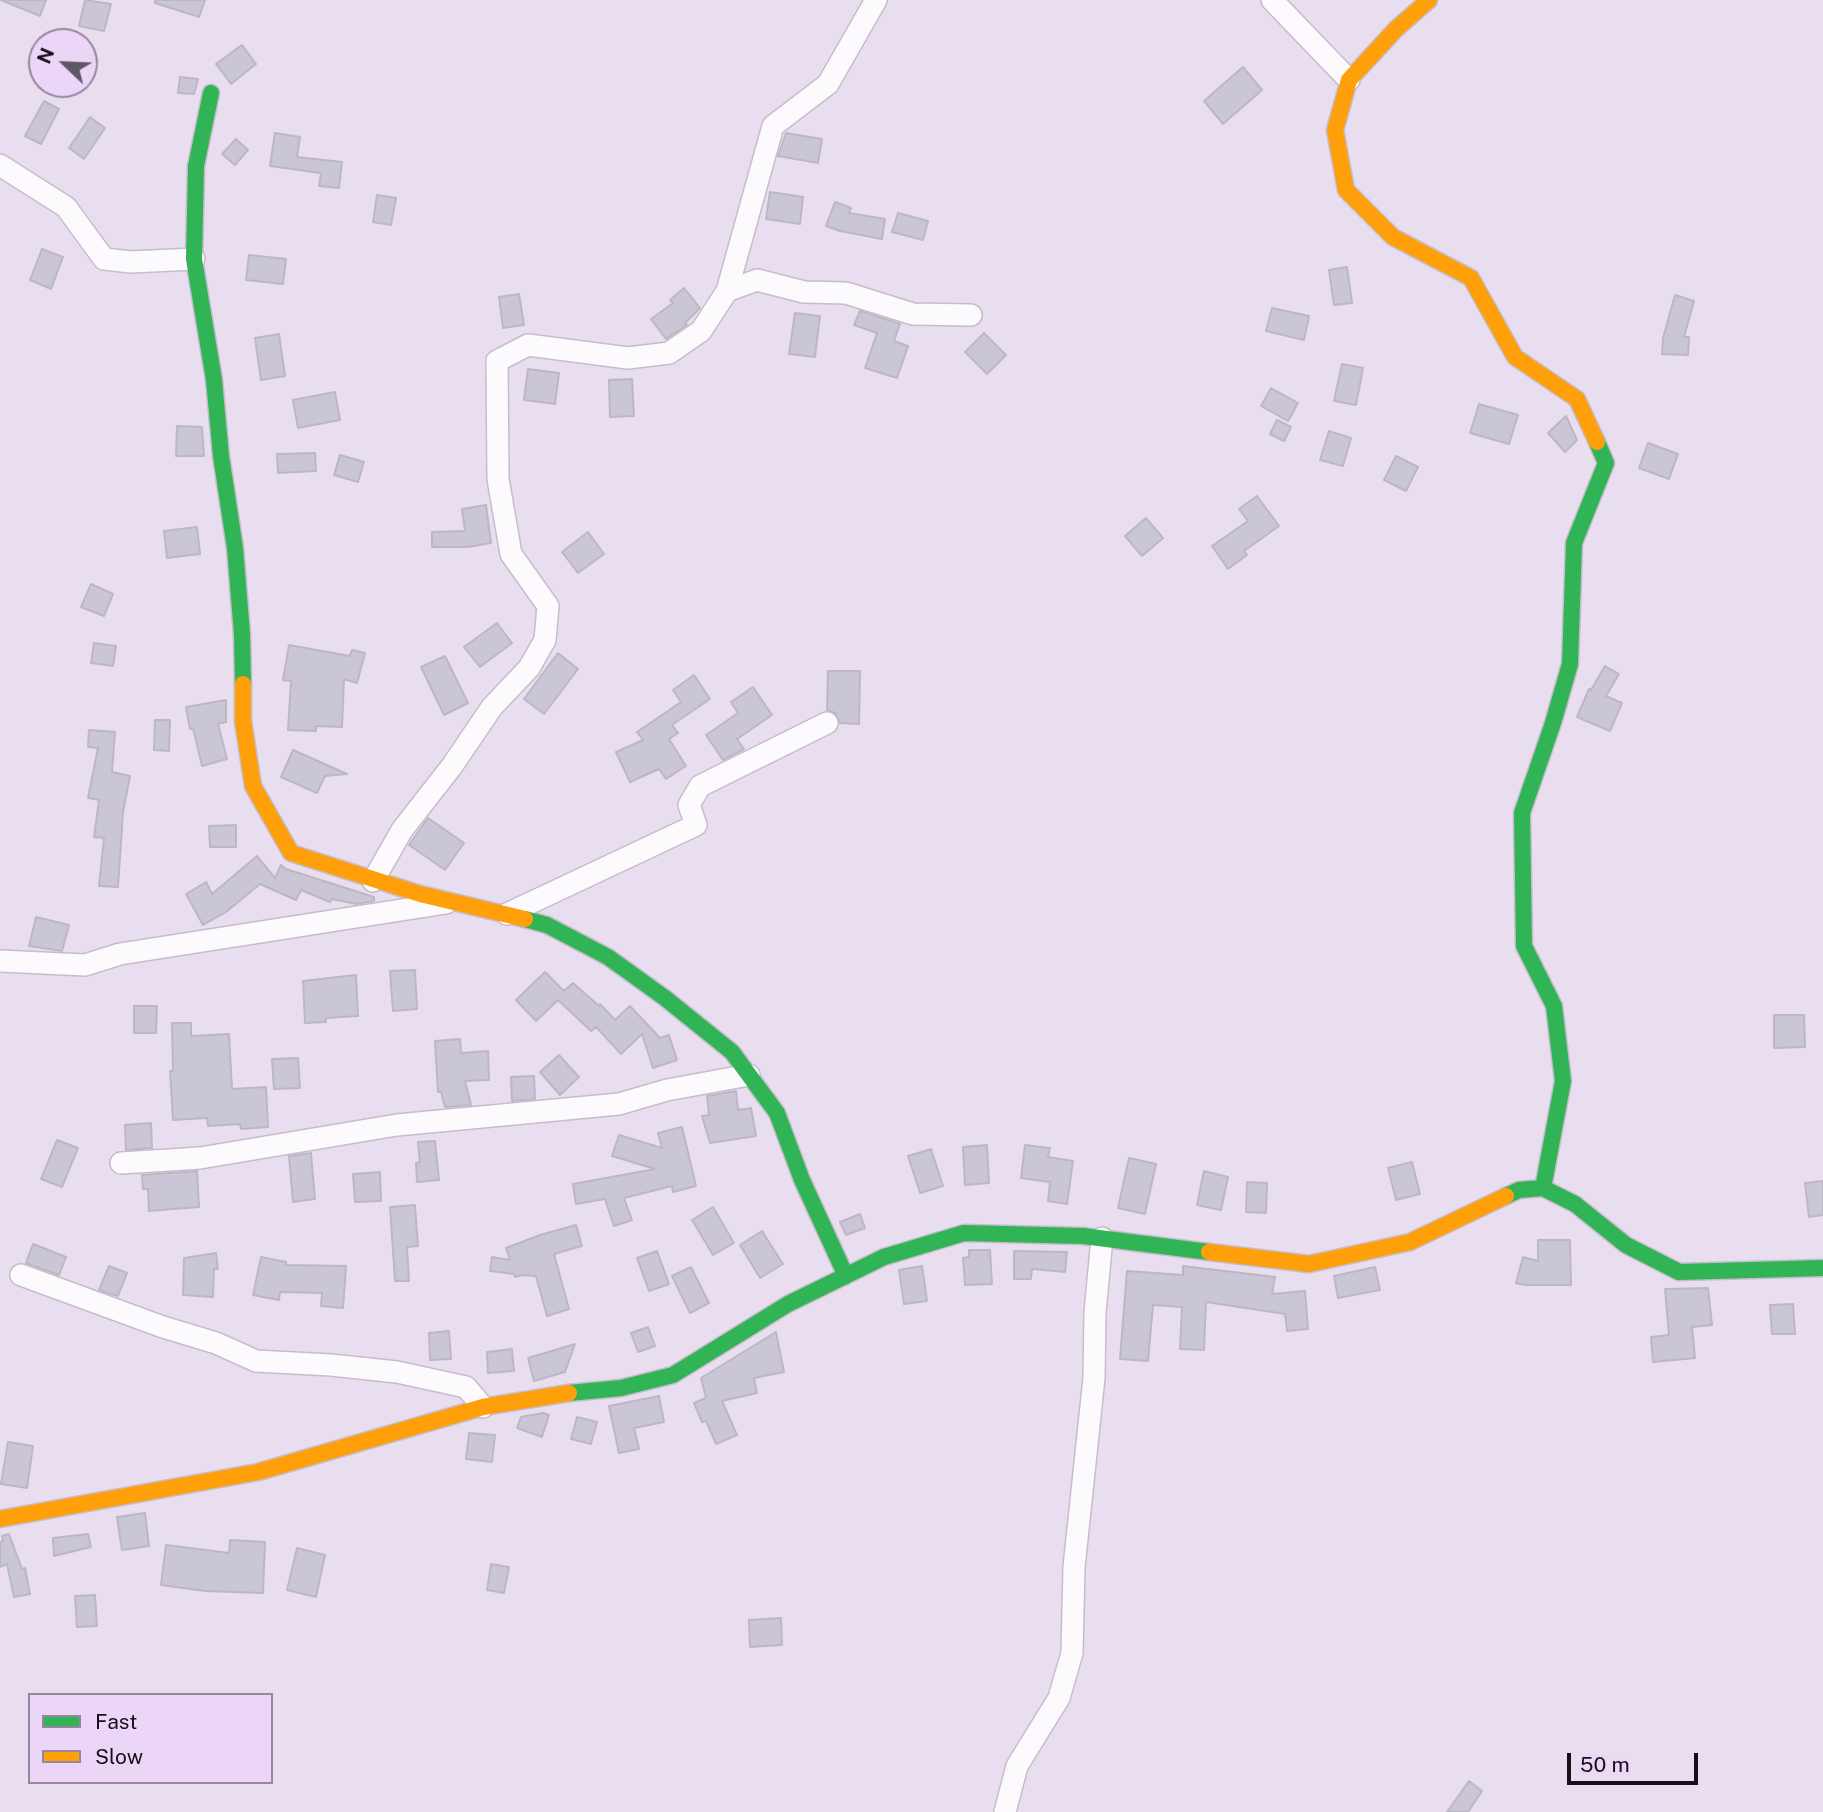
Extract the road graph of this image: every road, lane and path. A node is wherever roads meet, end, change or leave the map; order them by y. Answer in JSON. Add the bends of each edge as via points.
{"nodes":[{"id":1,"x":876,"y":0,"type":"edge"},
{"id":2,"x":1272,"y":0,"type":"edge"},
{"id":3,"x":1429,"y":0,"type":"edge"},
{"id":4,"x":1349,"y":80,"type":"junction"},
{"id":5,"x":211,"y":93,"type":"dead end"},
{"id":6,"x":0,"y":165,"type":"edge"},
{"id":7,"x":194,"y":259,"type":"junction"},
{"id":8,"x":727,"y":291,"type":"junction"},
{"id":9,"x":971,"y":315,"type":"dead end"},
{"id":10,"x":827,"y":723,"type":"dead end"},
{"id":11,"x":373,"y":881,"type":"junction"},
{"id":12,"x":455,"y":902,"type":"junction"},
{"id":13,"x":507,"y":914,"type":"junction"},
{"id":14,"x":0,"y":961,"type":"edge"},
{"id":15,"x":749,"y":1075,"type":"junction"},
{"id":16,"x":121,"y":1163,"type":"dead end"},
{"id":17,"x":1543,"y":1188,"type":"junction"},
{"id":18,"x":1102,"y":1238,"type":"junction"},
{"id":19,"x":1823,"y":1268,"type":"edge"},
{"id":20,"x":21,"y":1275,"type":"dead end"},
{"id":21,"x":846,"y":1276,"type":"junction"},
{"id":22,"x":483,"y":1407,"type":"junction"},
{"id":23,"x":0,"y":1519,"type":"edge"},
{"id":24,"x":1005,"y":1812,"type":"edge"}],
"edges":[{"from":1,"to":8,"type":"street","via":[[828,84],[773,126]]},
{"from":2,"to":4,"type":"street"},
{"from":3,"to":4,"type":"street"},
{"from":4,"to":17,"type":"street","via":[[1335,130],[1346,190],[1393,237],[1471,278],[1515,357],[1577,398],[1606,463],[1574,542],[1570,664],[1522,813],[1524,946],[1554,1006],[1563,1081]]},
{"from":5,"to":7,"type":"street","via":[[196,166]]},
{"from":6,"to":7,"type":"street","via":[[66,207],[104,259]]},
{"from":7,"to":11,"type":"street","via":[[235,548],[243,721],[253,786],[291,853]]},
{"from":8,"to":9,"type":"street","via":[[757,280],[804,292],[846,293],[914,314]]},
{"from":8,"to":11,"type":"street","via":[[701,331],[668,353],[628,358],[528,345],[497,361],[498,479],[511,554],[548,606],[545,640],[529,668],[492,707],[402,830]]},
{"from":10,"to":13,"type":"street","via":[[700,786],[689,805],[696,825]]},
{"from":11,"to":12,"type":"street"},
{"from":12,"to":13,"type":"street"},
{"from":12,"to":14,"type":"street","via":[[120,954],[85,965]]},
{"from":13,"to":15,"type":"street","via":[[547,925],[608,957],[732,1052]]},
{"from":15,"to":16,"type":"street","via":[[619,1104],[397,1125],[200,1158]]},
{"from":15,"to":21,"type":"street","via":[[777,1112]]},
{"from":17,"to":18,"type":"street","via":[[1519,1190],[1410,1242],[1309,1264]]},
{"from":17,"to":19,"type":"street","via":[[1575,1204],[1626,1245],[1679,1272]]},
{"from":18,"to":21,"type":"street","via":[[964,1233],[884,1257]]},
{"from":18,"to":24,"type":"street","via":[[1094,1378],[1074,1567],[1072,1654],[1059,1698],[1017,1766]]},
{"from":20,"to":22,"type":"street","via":[[256,1361],[397,1372],[466,1387]]},
{"from":21,"to":22,"type":"street","via":[[788,1304],[673,1375],[621,1388]]},
{"from":22,"to":23,"type":"street","via":[[258,1472]]}]}
